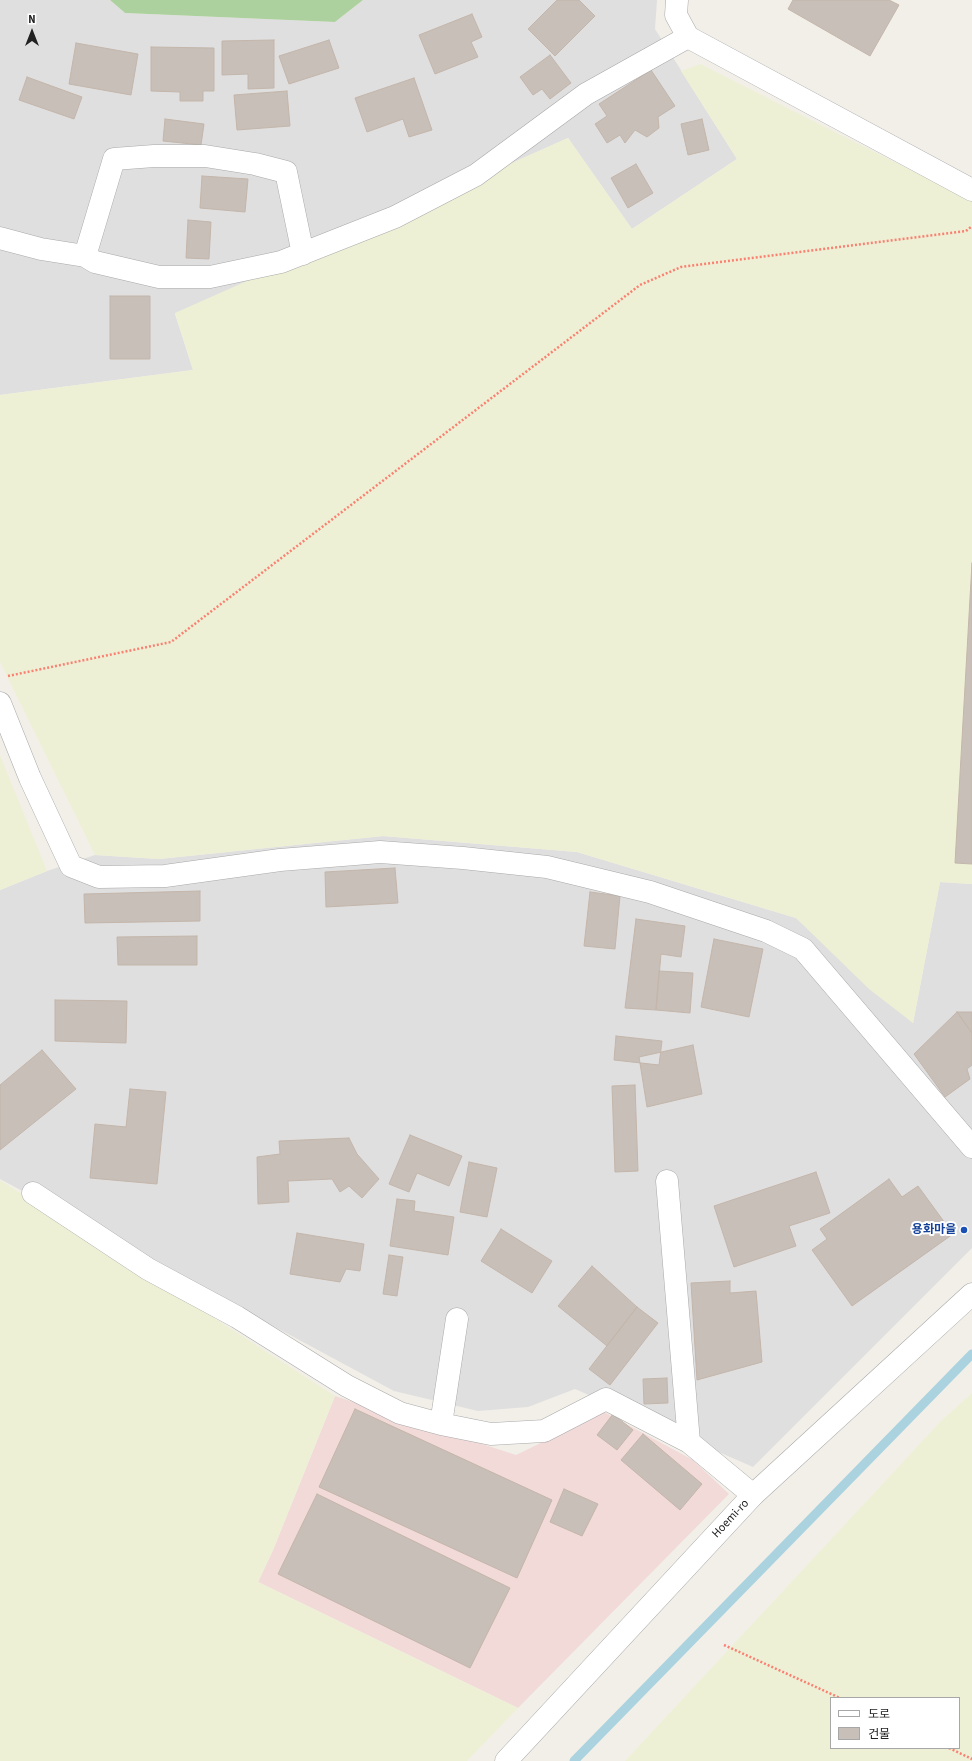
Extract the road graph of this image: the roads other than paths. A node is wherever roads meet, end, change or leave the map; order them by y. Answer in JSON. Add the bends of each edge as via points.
{"nodes":[{"id":1,"x":677,"y":0,"type":"edge"},
{"id":2,"x":688,"y":37,"type":"junction"},
{"id":3,"x":972,"y":190,"type":"edge"},
{"id":4,"x":0,"y":238,"type":"edge"},
{"id":5,"x":303,"y":254,"type":"junction"},
{"id":6,"x":85,"y":256,"type":"junction"},
{"id":7,"x":0,"y":703,"type":"edge"},
{"id":8,"x":972,"y":1147,"type":"edge"},
{"id":9,"x":668,"y":1181,"type":"dead end"},
{"id":10,"x":33,"y":1193,"type":"dead end"},
{"id":11,"x":972,"y":1294,"type":"edge"},
{"id":12,"x":457,"y":1319,"type":"dead end"},
{"id":13,"x":441,"y":1424,"type":"junction"},
{"id":14,"x":689,"y":1442,"type":"junction"},
{"id":15,"x":754,"y":1495,"type":"junction"},
{"id":16,"x":506,"y":1761,"type":"edge"}],
"edges":[{"from":1,"to":2,"type":"street","via":[[676,15]]},
{"from":2,"to":3,"type":"street"},
{"from":2,"to":5,"type":"street","via":[[586,94],[476,174],[395,217]]},
{"from":4,"to":6,"type":"street","via":[[41,249]]},
{"from":5,"to":6,"type":"street","via":[[281,262],[210,277],[159,277],[95,262]]},
{"from":5,"to":6,"type":"street","via":[[286,172],[205,156],[154,156],[114,159]]},
{"from":7,"to":8,"type":"street","via":[[30,778],[71,866],[100,877],[165,876],[280,860],[380,852],[547,867],[650,892],[766,931],[803,949]]},
{"from":9,"to":14,"type":"street"},
{"from":10,"to":13,"type":"street","via":[[148,1269],[237,1317],[347,1386],[400,1413]]},
{"from":11,"to":15,"type":"street","name":"Hoemi-ro"},
{"from":12,"to":13,"type":"street"},
{"from":13,"to":14,"type":"street","via":[[491,1434],[544,1432],[606,1398]]},
{"from":14,"to":15,"type":"street"},
{"from":15,"to":16,"type":"street","name":"Hoemi-ro"}]}
